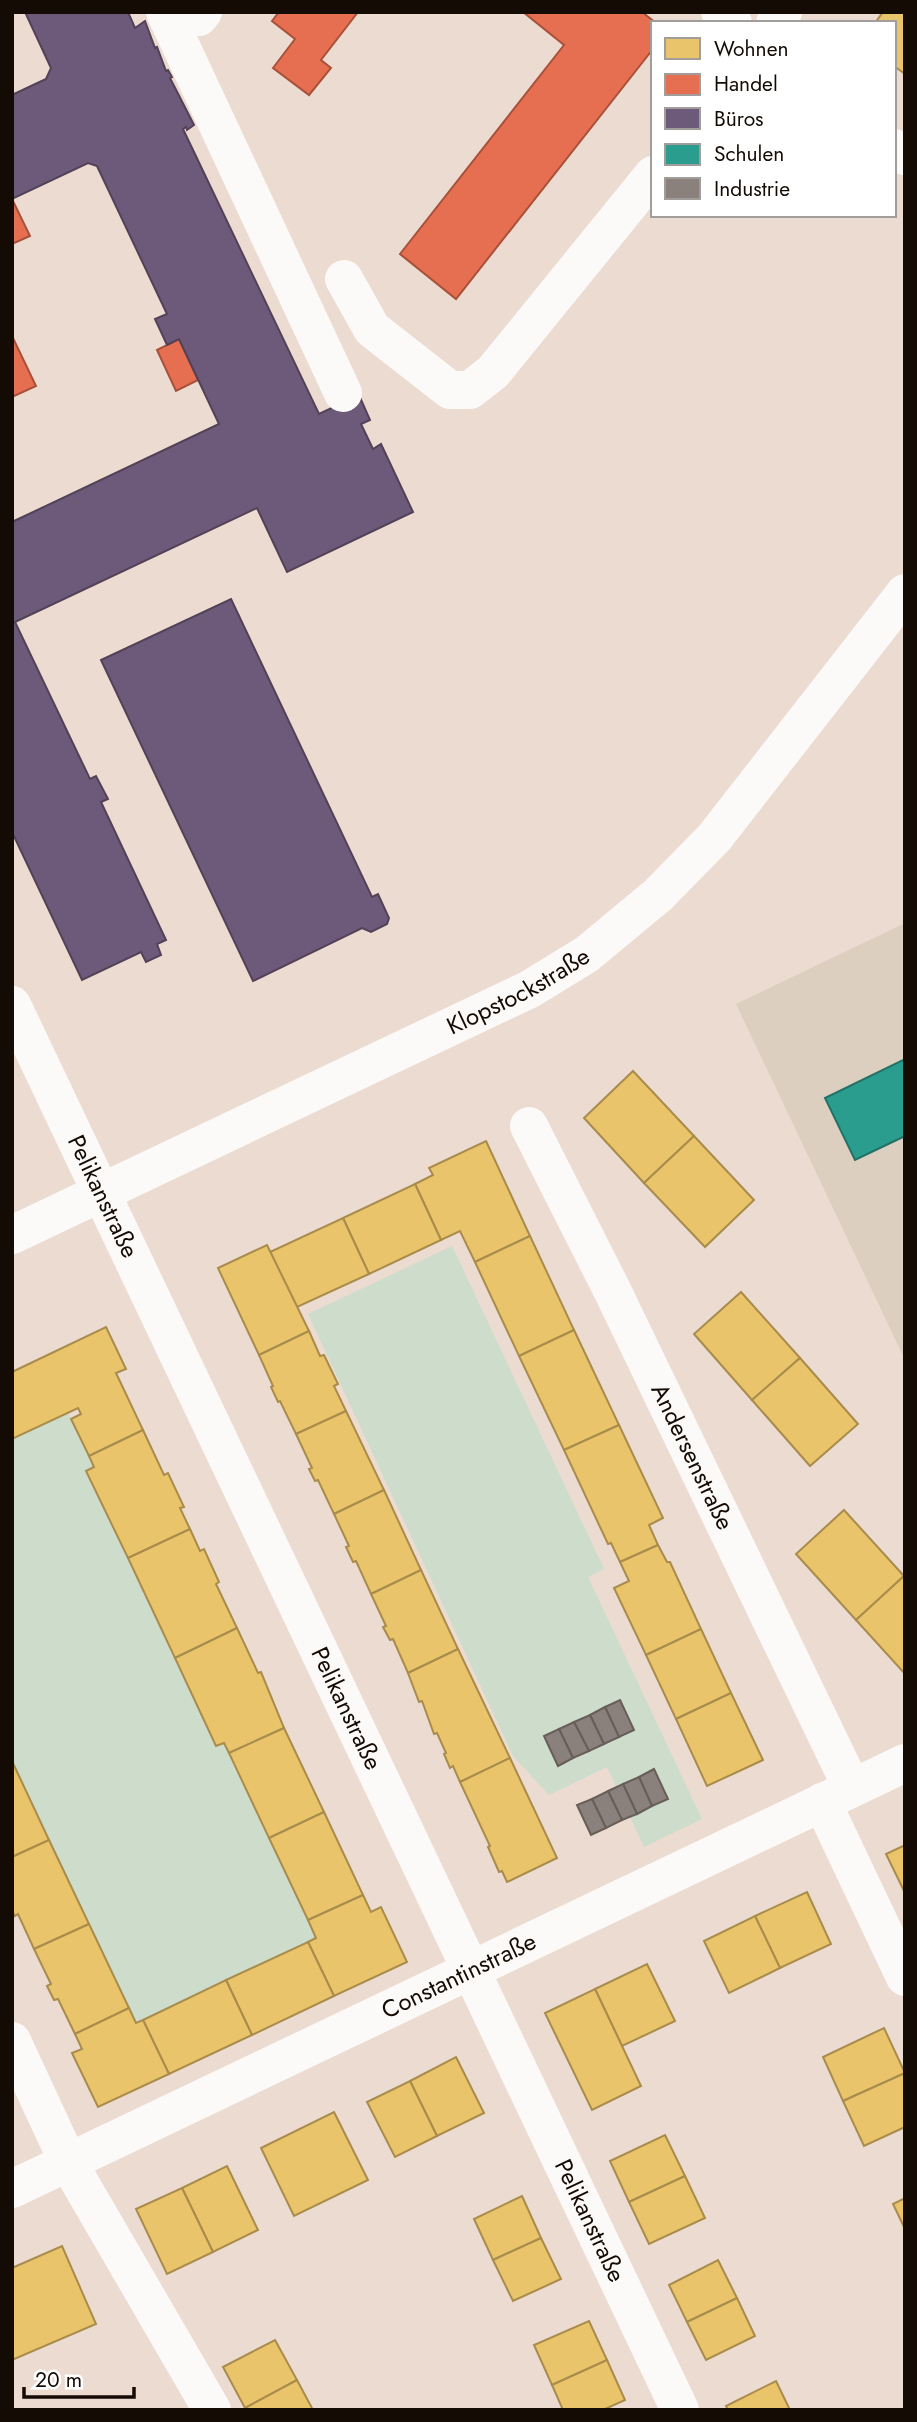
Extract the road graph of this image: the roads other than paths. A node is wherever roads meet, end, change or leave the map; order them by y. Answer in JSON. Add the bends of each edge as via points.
{"nodes":[{"id":1,"x":189,"y":14,"type":"edge"},
{"id":2,"x":651,"y":177,"type":"edge"},
{"id":3,"x":344,"y":279,"type":"dead end"},
{"id":4,"x":343,"y":393,"type":"dead end"},
{"id":5,"x":905,"y":593,"type":"edge"},
{"id":6,"x":12,"y":1005,"type":"edge"},
{"id":7,"x":529,"y":1126,"type":"dead end"},
{"id":8,"x":102,"y":1190,"type":"junction"},
{"id":9,"x":12,"y":1234,"type":"edge"},
{"id":10,"x":905,"y":1763,"type":"edge"},
{"id":11,"x":837,"y":1795,"type":"junction"},
{"id":12,"x":470,"y":1969,"type":"junction"},
{"id":13,"x":905,"y":1978,"type":"edge"},
{"id":14,"x":12,"y":2041,"type":"edge"},
{"id":15,"x":68,"y":2162,"type":"junction"},
{"id":16,"x":12,"y":2189,"type":"edge"},
{"id":17,"x":212,"y":2410,"type":"edge"},
{"id":18,"x":680,"y":2410,"type":"edge"}],
"edges":[{"from":1,"to":4,"type":"street"},
{"from":2,"to":3,"type":"street","via":[[493,372],[470,390],[450,390],[372,329]]},
{"from":5,"to":8,"type":"street","name":"Klopstockstraße","via":[[714,838],[658,895],[587,954],[519,994]]},
{"from":6,"to":8,"type":"street","name":"Pelikanstraße"},
{"from":7,"to":11,"type":"street","name":"Andersenstraße","via":[[613,1292]]},
{"from":8,"to":9,"type":"street","name":"Klopstockstraße"},
{"from":8,"to":12,"type":"street","name":"Pelikanstraße"},
{"from":10,"to":11,"type":"street","name":"Constantinstraße"},
{"from":11,"to":12,"type":"street","name":"Constantinstraße"},
{"from":11,"to":13,"type":"street","name":"Andersenstraße"},
{"from":12,"to":15,"type":"street","name":"Constantinstraße"},
{"from":12,"to":18,"type":"street","name":"Pelikanstraße"},
{"from":14,"to":15,"type":"street"},
{"from":15,"to":16,"type":"street","name":"Constantinstraße"},
{"from":15,"to":17,"type":"street"}]}
